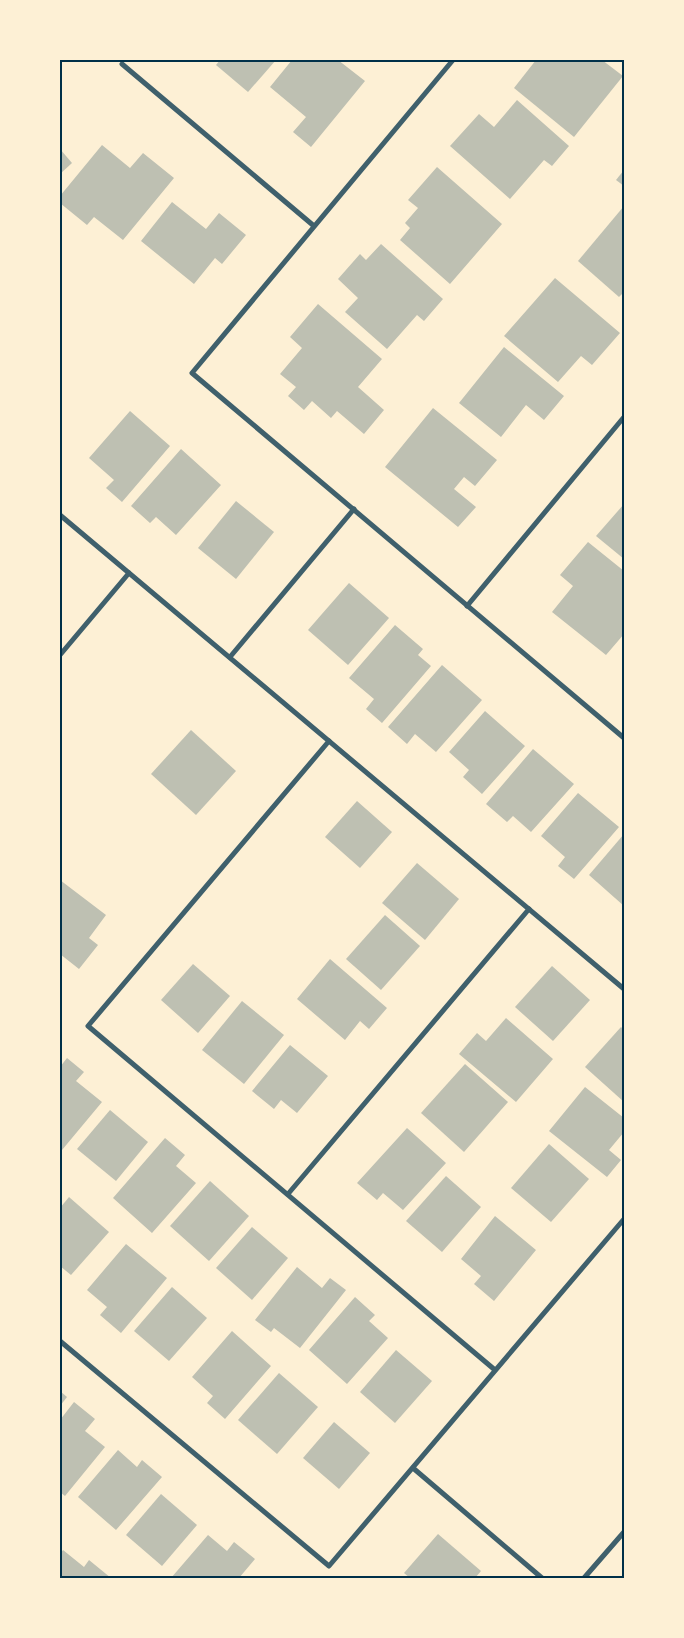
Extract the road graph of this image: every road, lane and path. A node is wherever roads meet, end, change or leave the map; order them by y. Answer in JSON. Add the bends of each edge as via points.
{"nodes":[{"id":1,"x":453,"y":60,"type":"edge"},
{"id":2,"x":122,"y":64,"type":"dead end"},
{"id":3,"x":314,"y":226,"type":"junction"},
{"id":4,"x":624,"y":416,"type":"edge"},
{"id":5,"x":354,"y":509,"type":"junction"},
{"id":6,"x":60,"y":515,"type":"edge"},
{"id":7,"x":129,"y":573,"type":"junction"},
{"id":8,"x":467,"y":606,"type":"junction"},
{"id":9,"x":60,"y":655,"type":"edge"},
{"id":10,"x":230,"y":657,"type":"junction"},
{"id":11,"x":624,"y":738,"type":"edge"},
{"id":12,"x":329,"y":741,"type":"junction"},
{"id":13,"x":529,"y":909,"type":"junction"},
{"id":14,"x":624,"y":989,"type":"edge"},
{"id":15,"x":288,"y":1194,"type":"junction"},
{"id":16,"x":624,"y":1218,"type":"edge"},
{"id":17,"x":60,"y":1341,"type":"edge"},
{"id":18,"x":495,"y":1370,"type":"junction"},
{"id":19,"x":412,"y":1468,"type":"junction"},
{"id":20,"x":624,"y":1532,"type":"edge"},
{"id":21,"x":542,"y":1578,"type":"edge"},
{"id":22,"x":584,"y":1578,"type":"edge"}],
"edges":[{"from":1,"to":3,"type":"street"},
{"from":2,"to":3,"type":"street"},
{"from":3,"to":5,"type":"street","via":[[192,373]]},
{"from":4,"to":8,"type":"street"},
{"from":5,"to":8,"type":"street"},
{"from":5,"to":10,"type":"street"},
{"from":6,"to":7,"type":"street"},
{"from":7,"to":9,"type":"street"},
{"from":7,"to":10,"type":"street"},
{"from":8,"to":11,"type":"street"},
{"from":10,"to":12,"type":"street"},
{"from":12,"to":13,"type":"street"},
{"from":12,"to":15,"type":"street","via":[[88,1026]]},
{"from":13,"to":14,"type":"street"},
{"from":13,"to":15,"type":"street"},
{"from":15,"to":18,"type":"street"},
{"from":16,"to":18,"type":"street"},
{"from":17,"to":19,"type":"street","via":[[329,1566]]},
{"from":18,"to":19,"type":"street"},
{"from":19,"to":21,"type":"street"},
{"from":20,"to":22,"type":"street"}]}
